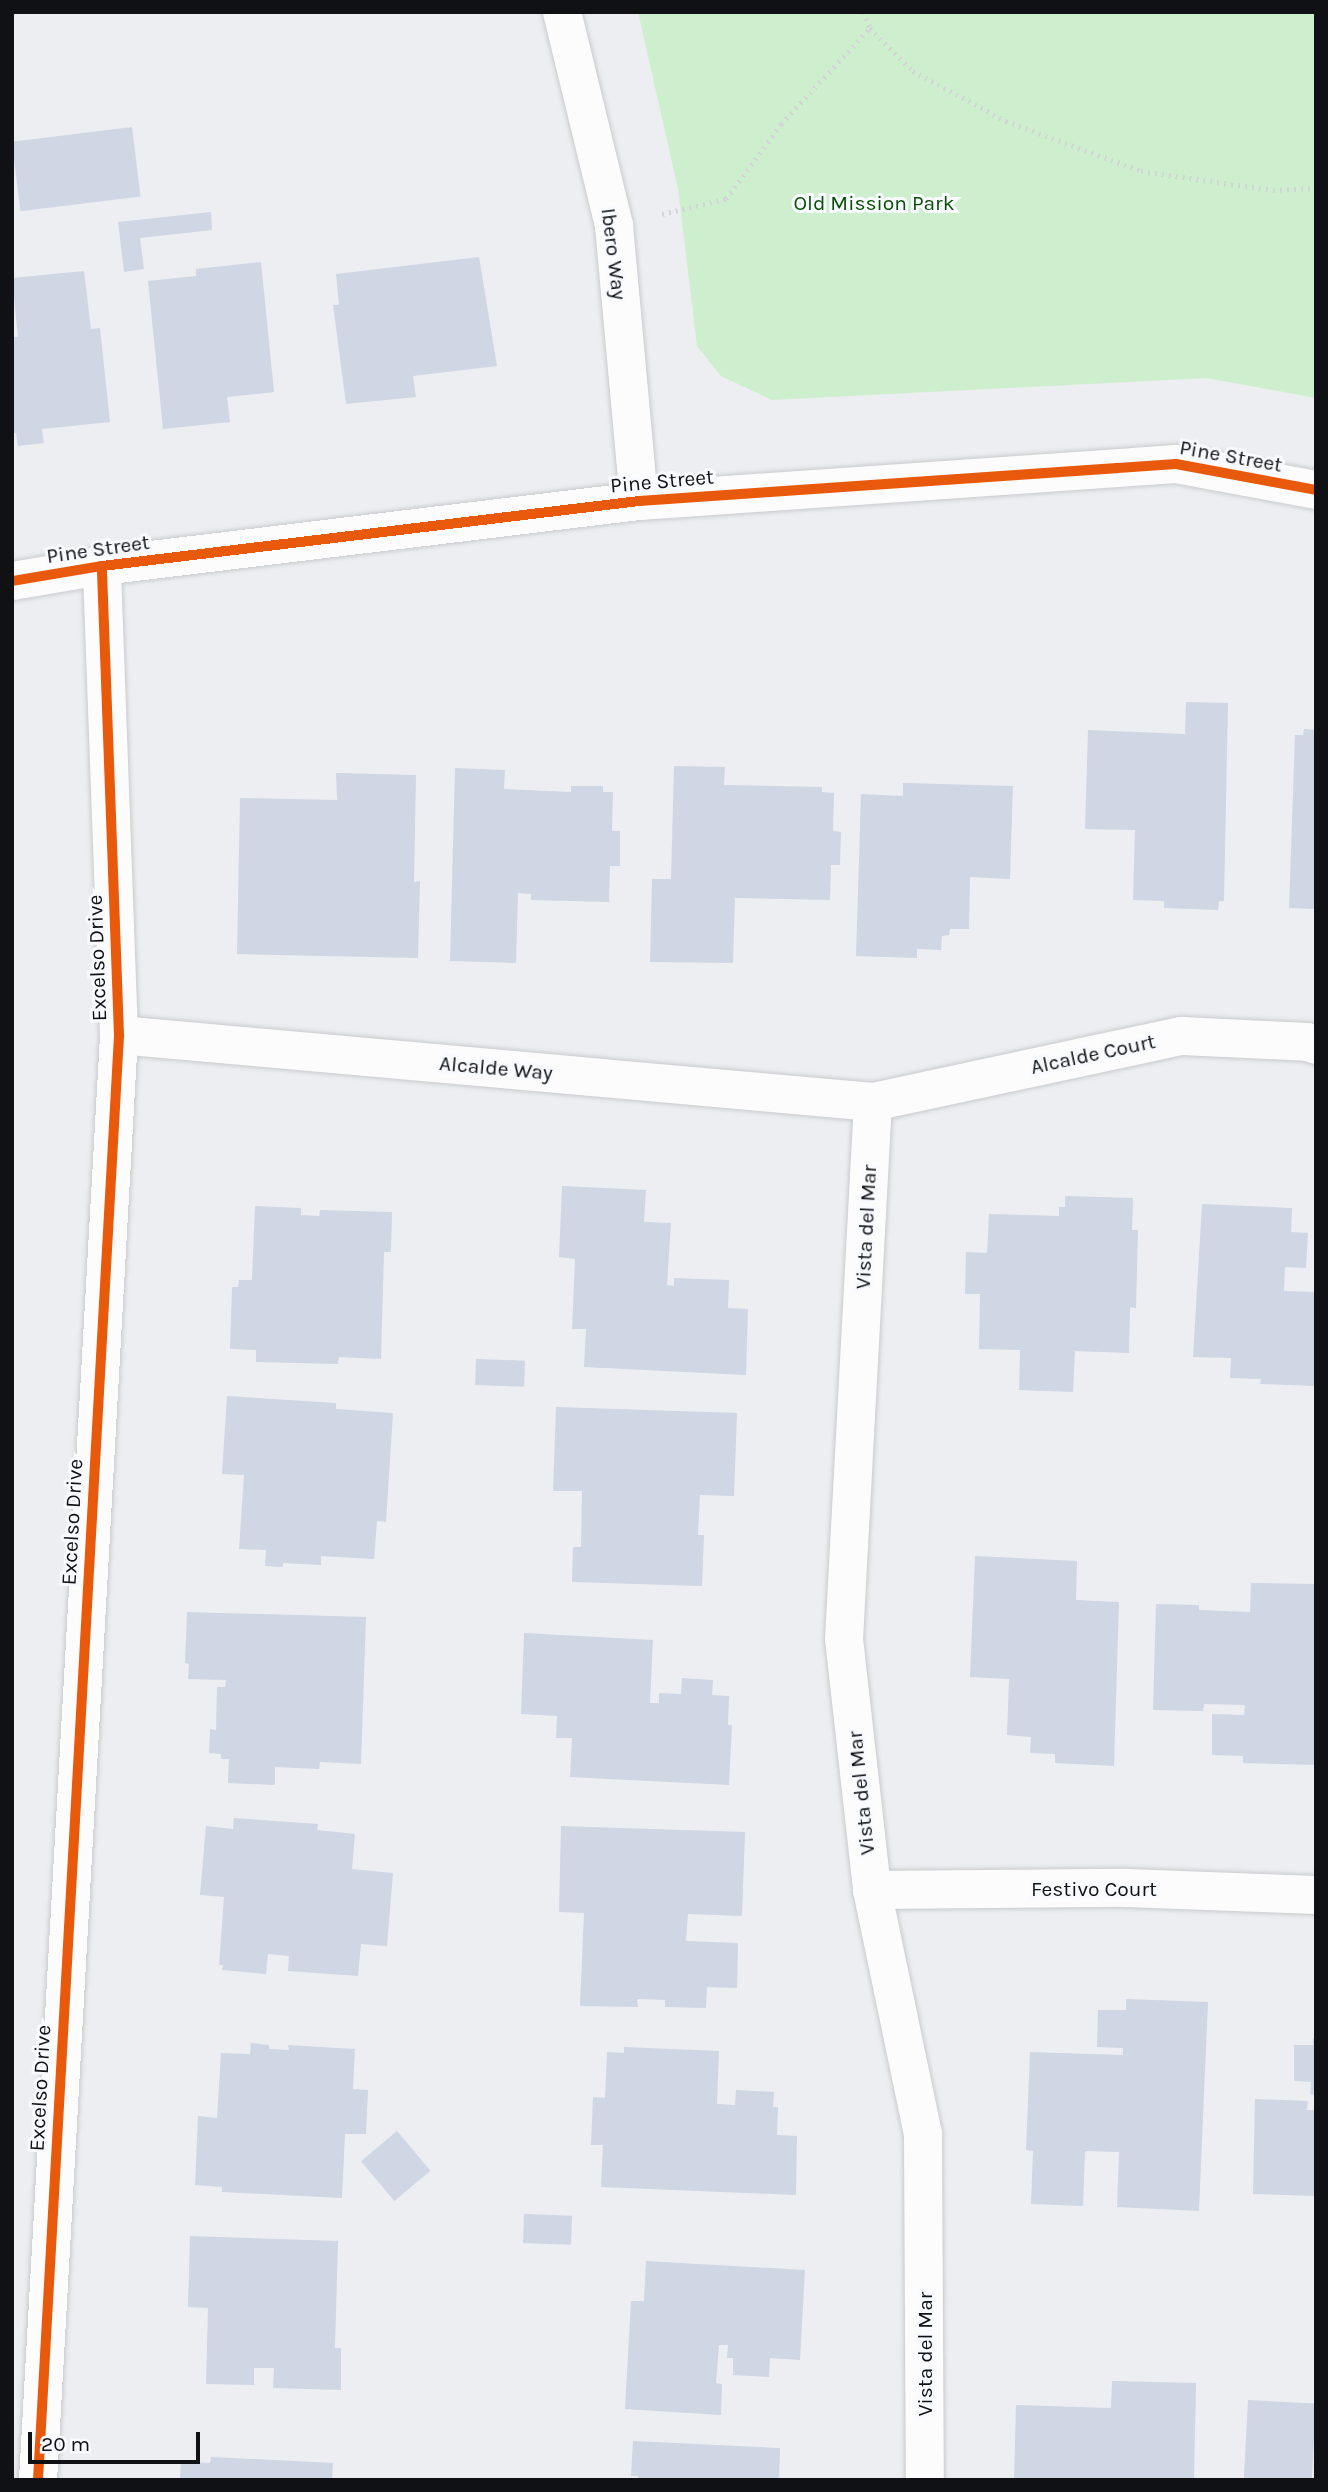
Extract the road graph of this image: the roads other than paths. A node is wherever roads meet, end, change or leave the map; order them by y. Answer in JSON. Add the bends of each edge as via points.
{"nodes":[{"id":1,"x":562,"y":12,"type":"edge"},
{"id":2,"x":1316,"y":490,"type":"edge"},
{"id":3,"x":639,"y":501,"type":"junction"},
{"id":4,"x":103,"y":566,"type":"junction"},
{"id":5,"x":12,"y":581,"type":"edge"},
{"id":6,"x":119,"y":1035,"type":"junction"},
{"id":7,"x":1316,"y":1045,"type":"edge"},
{"id":8,"x":873,"y":1102,"type":"junction"},
{"id":9,"x":872,"y":1890,"type":"junction"},
{"id":10,"x":1316,"y":1895,"type":"edge"},
{"id":11,"x":38,"y":2480,"type":"edge"},
{"id":12,"x":925,"y":2480,"type":"edge"}],
"edges":[{"from":1,"to":3,"type":"street","name":"Ibero Way","via":[[614,226]]},
{"from":2,"to":3,"type":"street","name":"Pine Street","via":[[1176,464]]},
{"from":3,"to":4,"type":"street","name":"Pine Street"},
{"from":4,"to":5,"type":"street","name":"Pine Street"},
{"from":4,"to":6,"type":"street","name":"Excelso Drive"},
{"from":6,"to":8,"type":"street","name":"Alcalde Way"},
{"from":6,"to":11,"type":"street","name":"Excelso Drive"},
{"from":7,"to":8,"type":"street","name":"Alcalde Court","via":[[1182,1035]]},
{"from":8,"to":9,"type":"street","name":"Vista del Mar","via":[[844,1639]]},
{"from":9,"to":10,"type":"street","name":"Festivo Court","via":[[1126,1888]]},
{"from":9,"to":12,"type":"street","name":"Vista del Mar","via":[[923,2135]]}]}
